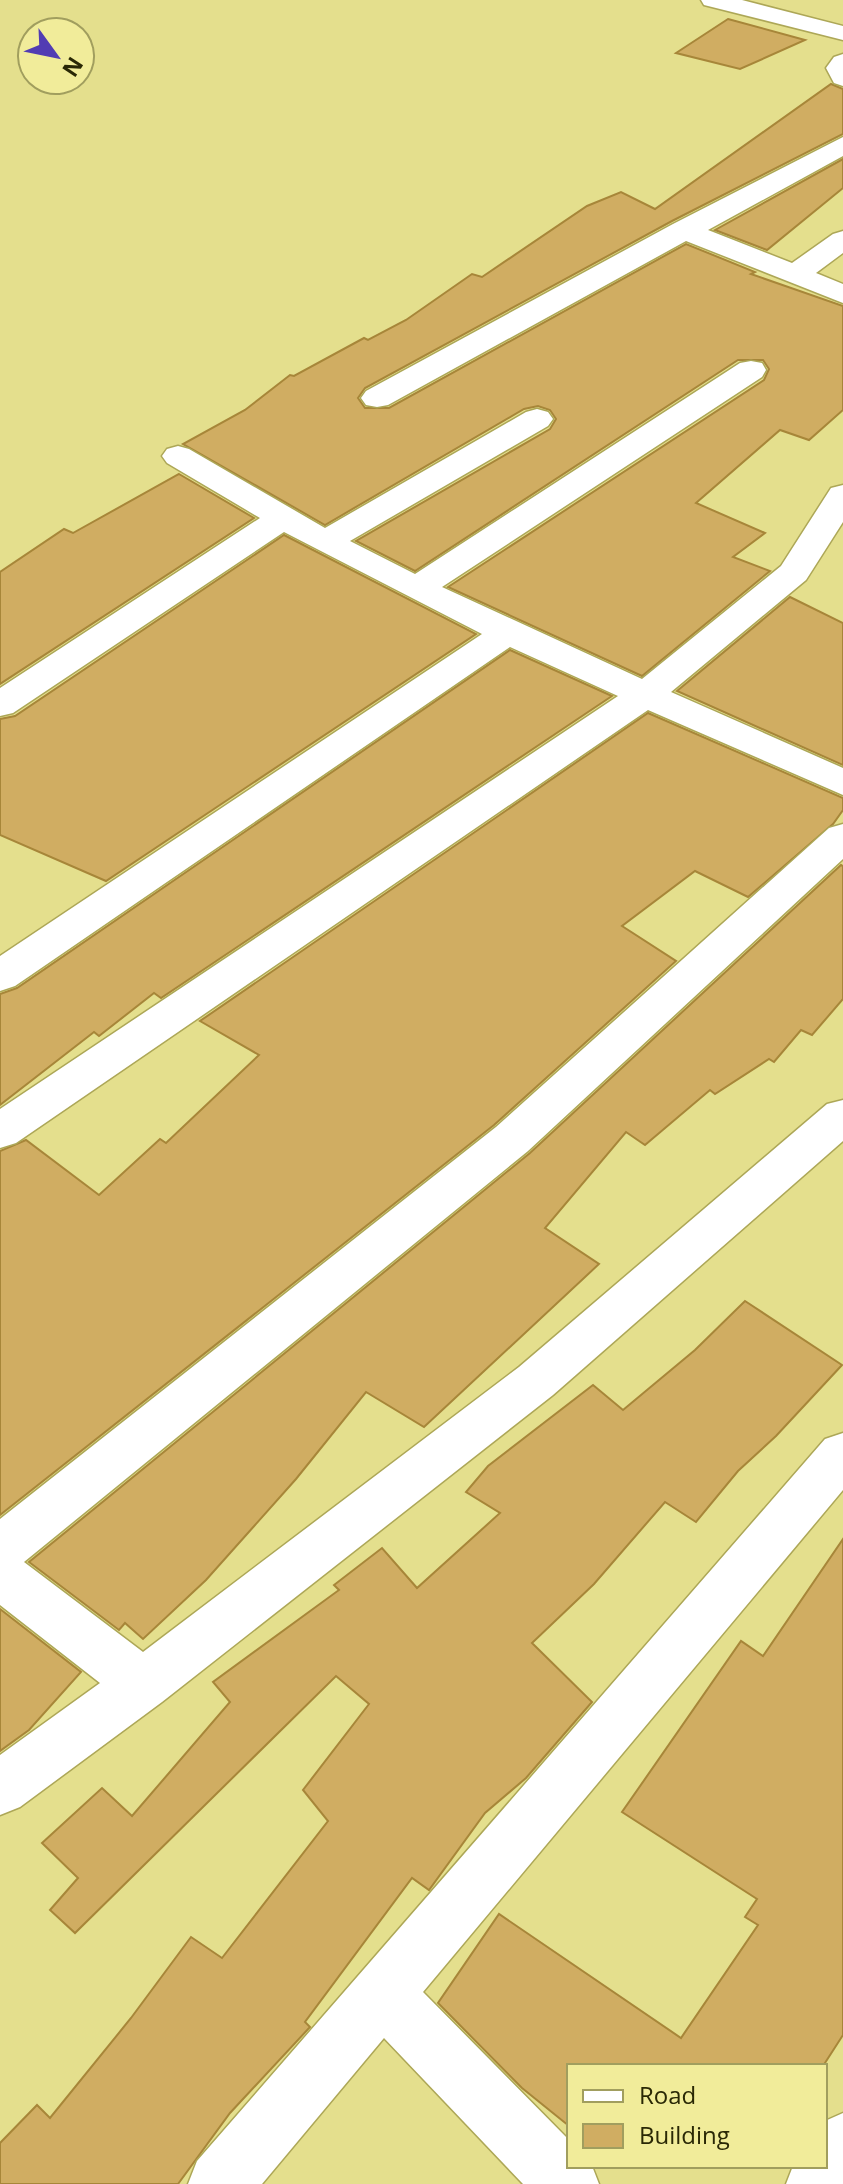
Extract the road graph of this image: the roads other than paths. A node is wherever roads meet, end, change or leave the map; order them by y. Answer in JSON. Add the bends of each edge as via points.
{"nodes":[{"id":1,"x":713,"y":0,"type":"edge"},
{"id":2,"x":843,"y":33,"type":"edge"},
{"id":3,"x":843,"y":62,"type":"edge"},
{"id":4,"x":843,"y":78,"type":"edge"},
{"id":5,"x":843,"y":145,"type":"edge"},
{"id":6,"x":683,"y":230,"type":"junction"},
{"id":7,"x":843,"y":240,"type":"edge"},
{"id":8,"x":794,"y":275,"type":"junction"},
{"id":9,"x":843,"y":294,"type":"edge"},
{"id":10,"x":751,"y":370,"type":"dead end"},
{"id":11,"x":377,"y":398,"type":"dead end"},
{"id":12,"x":537,"y":419,"type":"dead end"},
{"id":13,"x":178,"y":456,"type":"dead end"},
{"id":14,"x":285,"y":516,"type":"junction"},
{"id":15,"x":837,"y":516,"type":"edge"},
{"id":16,"x":325,"y":542,"type":"junction"},
{"id":17,"x":418,"y":587,"type":"junction"},
{"id":18,"x":507,"y":633,"type":"junction"},
{"id":19,"x":645,"y":695,"type":"junction"},
{"id":20,"x":0,"y":705,"type":"edge"},
{"id":21,"x":843,"y":783,"type":"edge"},
{"id":22,"x":843,"y":837,"type":"edge"},
{"id":23,"x":0,"y":976,"type":"edge"},
{"id":24,"x":843,"y":1116,"type":"edge"},
{"id":25,"x":0,"y":1131,"type":"edge"},
{"id":26,"x":843,"y":1454,"type":"edge"},
{"id":27,"x":0,"y":1550,"type":"edge"},
{"id":28,"x":0,"y":1574,"type":"edge"},
{"id":29,"x":143,"y":1684,"type":"junction"},
{"id":30,"x":0,"y":1788,"type":"edge"},
{"id":31,"x":383,"y":1994,"type":"junction"},
{"id":32,"x":843,"y":2145,"type":"edge"},
{"id":33,"x":220,"y":2184,"type":"edge"},
{"id":34,"x":567,"y":2184,"type":"edge"},
{"id":35,"x":818,"y":2184,"type":"edge"}],
"edges":[{"from":1,"to":2,"type":"street"},
{"from":3,"to":4,"type":"street"},
{"from":5,"to":6,"type":"street"},
{"from":6,"to":8,"type":"street"},
{"from":6,"to":11,"type":"street"},
{"from":7,"to":8,"type":"street"},
{"from":8,"to":9,"type":"street"},
{"from":10,"to":17,"type":"street"},
{"from":12,"to":16,"type":"street"},
{"from":13,"to":14,"type":"street"},
{"from":14,"to":16,"type":"street"},
{"from":14,"to":20,"type":"street"},
{"from":15,"to":19,"type":"street","via":[[794,573]]},
{"from":16,"to":17,"type":"street"},
{"from":17,"to":18,"type":"street"},
{"from":18,"to":19,"type":"street"},
{"from":18,"to":23,"type":"street"},
{"from":19,"to":21,"type":"street"},
{"from":19,"to":25,"type":"street"},
{"from":22,"to":27,"type":"street","via":[[512,1139]]},
{"from":24,"to":29,"type":"street","via":[[536,1381]]},
{"from":26,"to":31,"type":"street"},
{"from":28,"to":29,"type":"street"},
{"from":29,"to":30,"type":"street"},
{"from":31,"to":33,"type":"street"},
{"from":31,"to":34,"type":"street"},
{"from":32,"to":35,"type":"street"}]}
